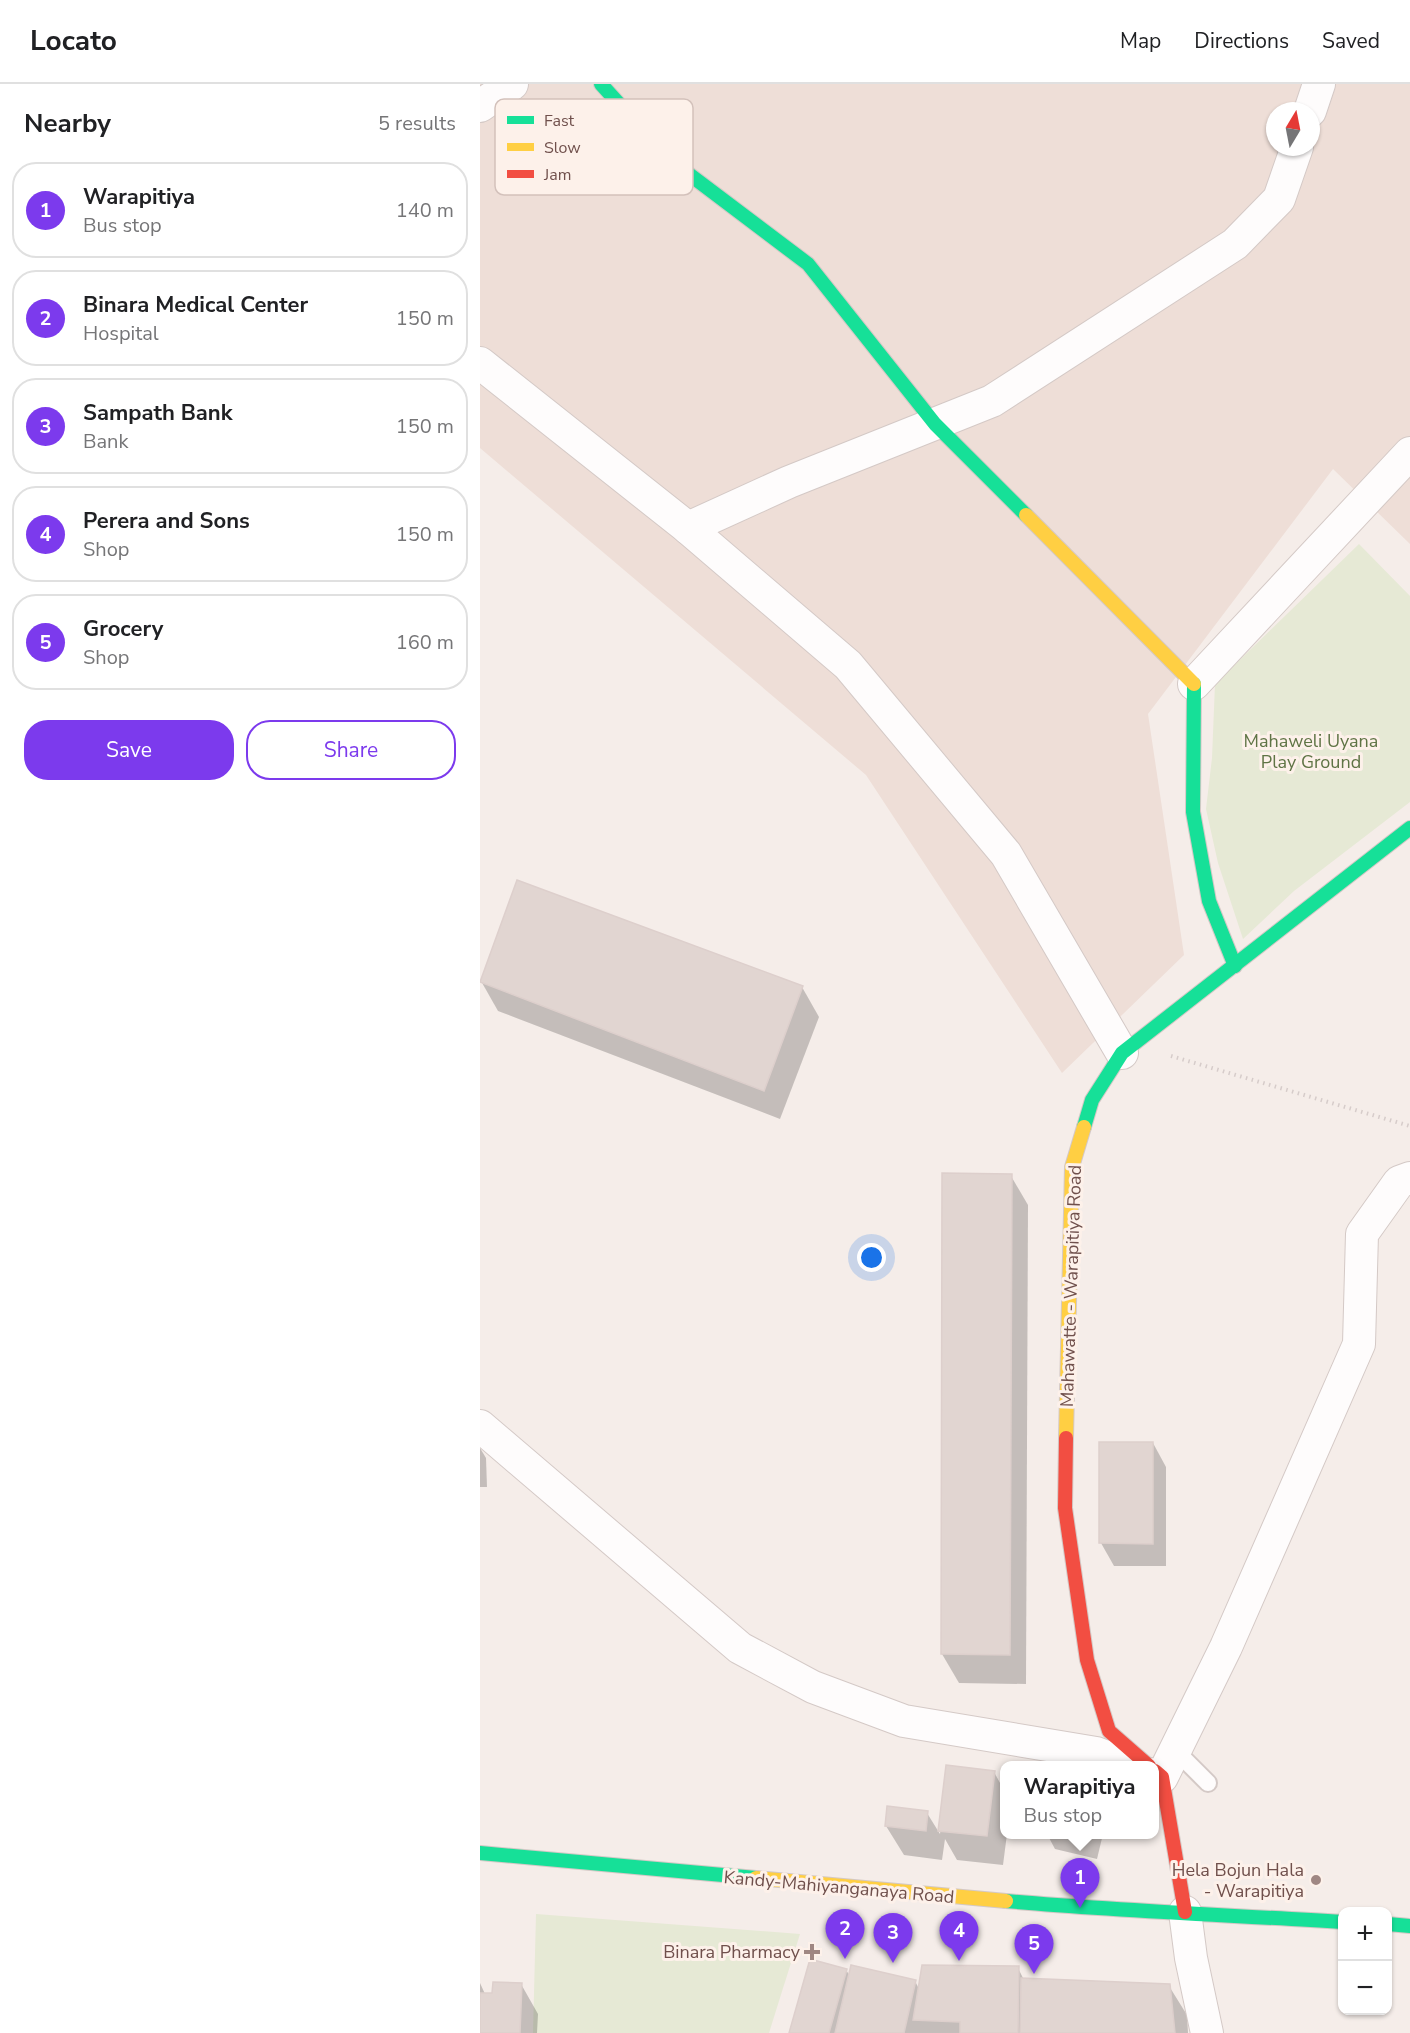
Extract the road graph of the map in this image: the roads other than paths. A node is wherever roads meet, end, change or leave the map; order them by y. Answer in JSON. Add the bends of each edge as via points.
{"nodes":[{"id":1,"x":512,"y":84,"type":"edge"},
{"id":2,"x":601,"y":84,"type":"edge"},
{"id":3,"x":1319,"y":84,"type":"edge"},
{"id":4,"x":615,"y":99,"type":"edge"},
{"id":5,"x":1313,"y":102,"type":"edge"},
{"id":6,"x":480,"y":106,"type":"edge"},
{"id":7,"x":1294,"y":156,"type":"edge"},
{"id":8,"x":693,"y":177,"type":"edge"},
{"id":9,"x":480,"y":363,"type":"edge"},
{"id":10,"x":935,"y":424,"type":"junction"},
{"id":11,"x":1410,"y":453,"type":"edge"},
{"id":12,"x":688,"y":528,"type":"junction"},
{"id":13,"x":1194,"y":684,"type":"junction"},
{"id":14,"x":1410,"y":828,"type":"edge"},
{"id":15,"x":1235,"y":966,"type":"junction"},
{"id":16,"x":1130,"y":1048,"type":"junction"},
{"id":17,"x":1410,"y":1178,"type":"edge"},
{"id":18,"x":480,"y":1426,"type":"edge"},
{"id":19,"x":1118,"y":1761,"type":"edge"},
{"id":20,"x":1150,"y":1761,"type":"edge"},
{"id":21,"x":1159,"y":1768,"type":"edge"},
{"id":22,"x":1208,"y":1783,"type":"dead end"},
{"id":23,"x":480,"y":1853,"type":"edge"},
{"id":24,"x":1185,"y":1912,"type":"junction"},
{"id":25,"x":1338,"y":1922,"type":"edge"},
{"id":26,"x":1392,"y":1924,"type":"edge"},
{"id":27,"x":1410,"y":1926,"type":"edge"},
{"id":28,"x":1207,"y":2033,"type":"edge"}],
"edges":[{"from":1,"to":6,"type":"street"},
{"from":2,"to":4,"type":"main road"},
{"from":3,"to":5,"type":"street"},
{"from":7,"to":10,"type":"street","via":[[1279,199],[1235,244],[992,401]]},
{"from":8,"to":10,"type":"main road","via":[[808,264]]},
{"from":9,"to":12,"type":"street"},
{"from":10,"to":12,"type":"street","via":[[789,482]]},
{"from":10,"to":13,"type":"main road"},
{"from":11,"to":13,"type":"street"},
{"from":12,"to":16,"type":"street","via":[[848,665],[1006,854]]},
{"from":13,"to":15,"type":"main road","via":[[1193,812],[1209,901]]},
{"from":14,"to":15,"type":"main road","name":"Mahawatte - Warapitiya Road"},
{"from":15,"to":16,"type":"main road","name":"Mahawatte - Warapitiya Road"},
{"from":16,"to":20,"type":"main road","name":"Mahawatte - Warapitiya Road","via":[[1092,1100],[1072,1167],[1065,1508],[1087,1660],[1109,1731]]},
{"from":17,"to":21,"type":"street","via":[[1399,1182],[1362,1234],[1359,1344],[1226,1647]]},
{"from":18,"to":19,"type":"street","via":[[740,1648],[792,1676],[904,1721],[1096,1753]]},
{"from":21,"to":22,"type":"lane"},
{"from":21,"to":24,"type":"main road"},
{"from":23,"to":24,"type":"main road","name":"Kandy-Mahiyanganaya Road","via":[[1080,1908]]},
{"from":24,"to":25,"type":"main road","name":"Kandy-Mahiyanganaya Road"},
{"from":24,"to":28,"type":"street"},
{"from":26,"to":27,"type":"main road"}]}
